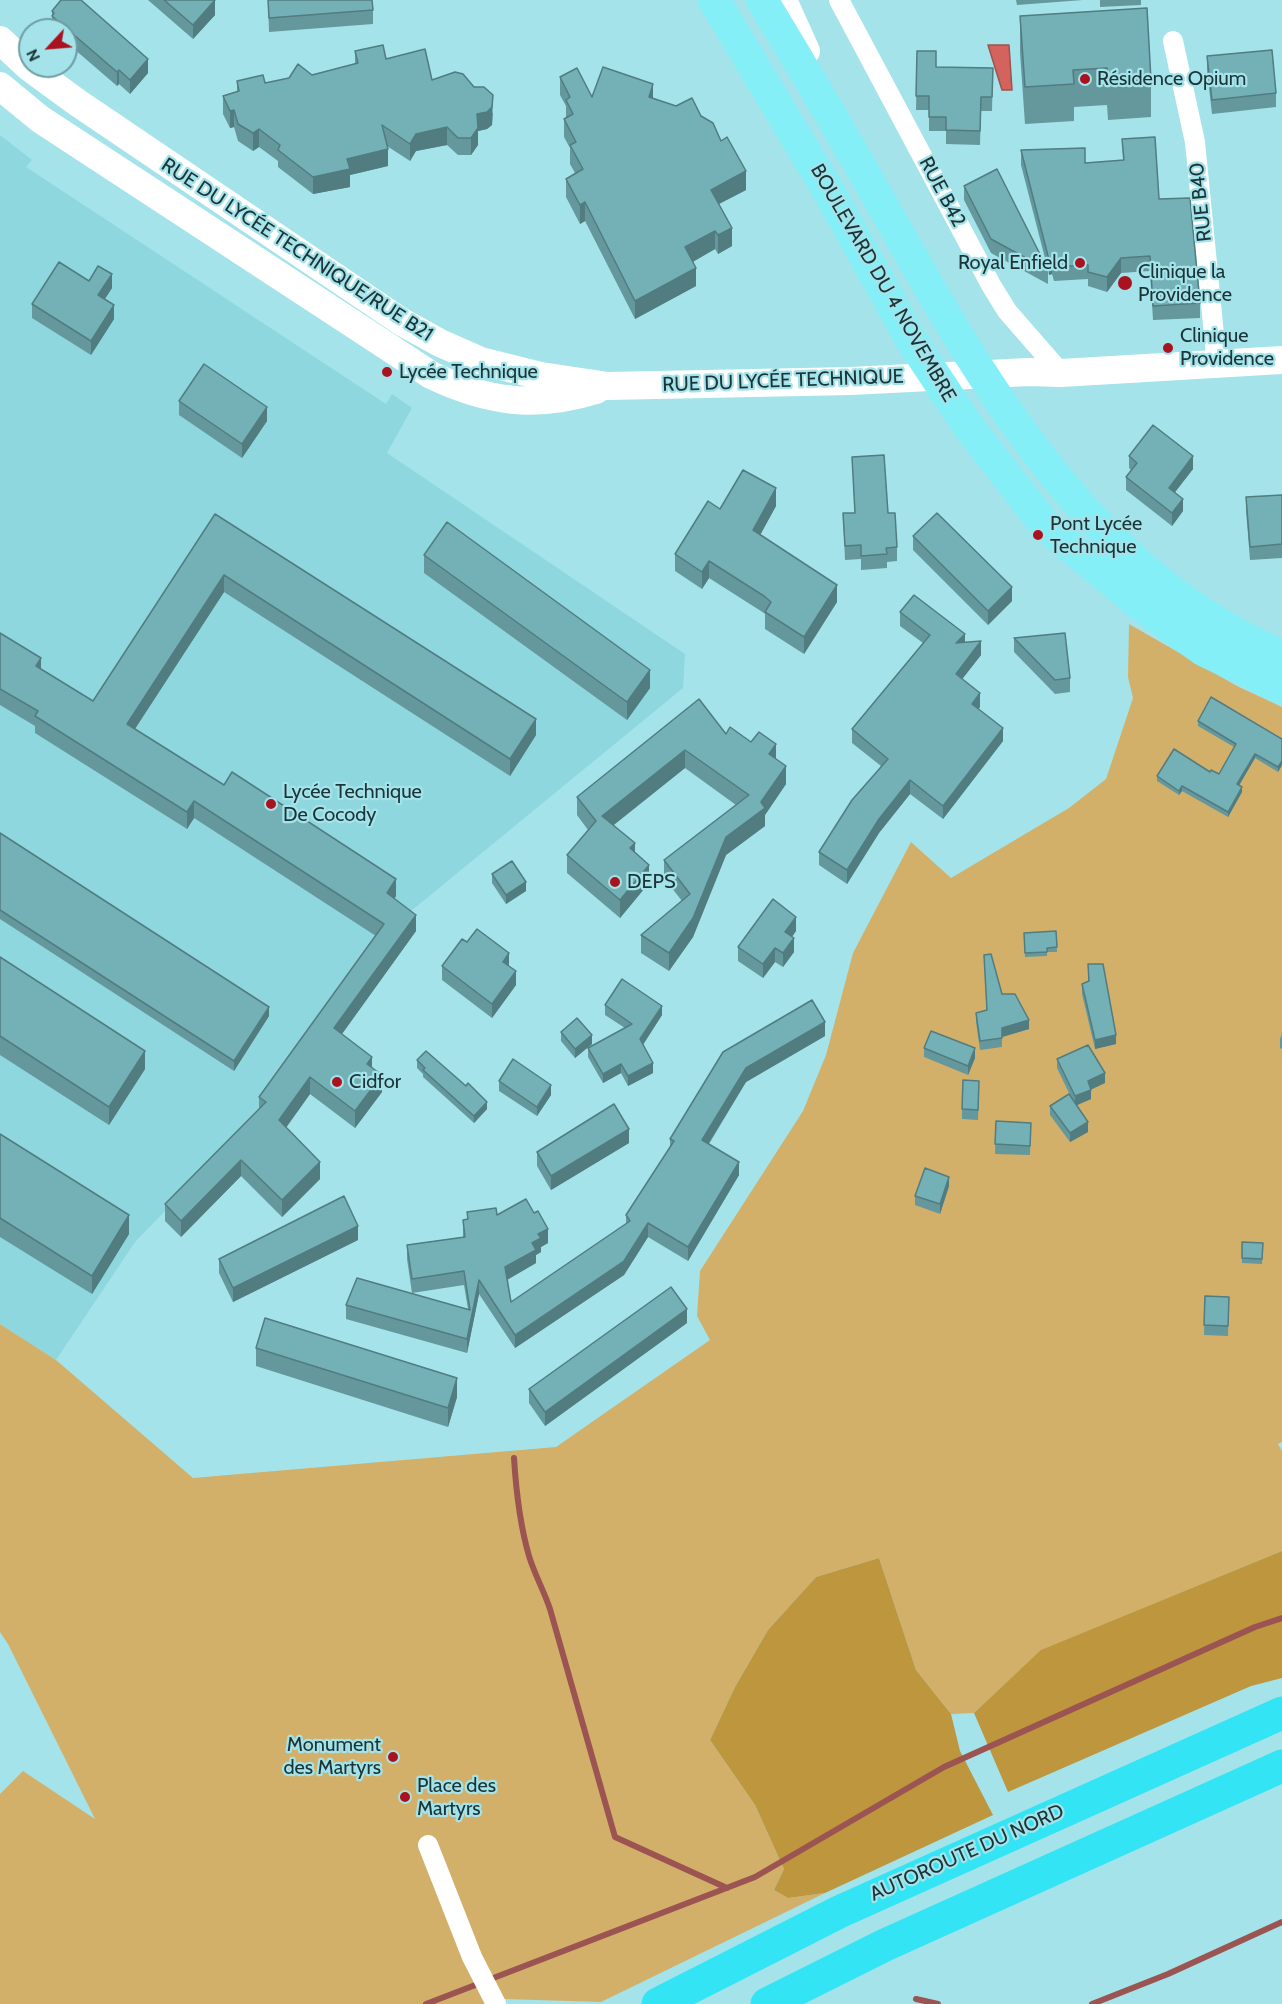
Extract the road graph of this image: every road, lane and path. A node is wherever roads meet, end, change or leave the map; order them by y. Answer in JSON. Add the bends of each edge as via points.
{"nodes":[{"id":1,"x":714,"y":0,"type":"edge"},
{"id":2,"x":762,"y":0,"type":"edge"},
{"id":3,"x":783,"y":0,"type":"edge"},
{"id":4,"x":839,"y":0,"type":"edge"},
{"id":5,"x":0,"y":40,"type":"edge"},
{"id":6,"x":1173,"y":41,"type":"dead end"},
{"id":7,"x":0,"y":86,"type":"edge"},
{"id":8,"x":864,"y":172,"type":"junction"},
{"id":9,"x":1282,"y":360,"type":"edge"},
{"id":10,"x":1217,"y":365,"type":"junction"},
{"id":11,"x":1061,"y":374,"type":"junction"},
{"id":12,"x":608,"y":386,"type":"junction"},
{"id":13,"x":1282,"y":656,"type":"edge"},
{"id":14,"x":1282,"y":688,"type":"edge"},
{"id":15,"x":1282,"y":1713,"type":"edge"},
{"id":16,"x":1282,"y":1766,"type":"edge"},
{"id":17,"x":428,"y":1845,"type":"dead end"},
{"id":18,"x":885,"y":1945,"type":"junction"},
{"id":19,"x":493,"y":1999,"type":"edge"},
{"id":20,"x":658,"y":2004,"type":"edge"},
{"id":21,"x":767,"y":2004,"type":"edge"},
{"id":22,"x":805,"y":2004,"type":"edge"}],
"edges":[{"from":1,"to":14,"type":"main road","name":"BOULEVARD DU 4 NOVEMBRE","via":[[830,192],[912,341],[968,426],[1045,525],[1138,603],[1203,650]]},
{"from":2,"to":8,"type":"main road","name":"BOULEVARD DU 4 NOVEMBRE"},
{"from":3,"to":8,"type":"street"},
{"from":4,"to":11,"type":"street","name":"RUE B42","via":[[991,285],[1007,311]]},
{"from":5,"to":12,"type":"street","name":"RUE DU LYCÉE TECHNIQUE/RUE B21","via":[[78,103],[402,322],[481,361]]},
{"from":6,"to":10,"type":"street","name":"RUE B40","via":[[1195,142]]},
{"from":7,"to":12,"type":"street","name":"RUE DU LYCÉE TECHNIQUE/RUE B21","via":[[40,119],[430,375],[464,391],[505,400],[569,399]]},
{"from":8,"to":13,"type":"main road","name":"BOULEVARD DU 4 NOVEMBRE","via":[[971,359],[1060,482],[1115,542],[1158,580],[1222,625]]},
{"from":9,"to":10,"type":"street","name":"RUE DU LYCÉE TECHNIQUE"},
{"from":10,"to":11,"type":"street","name":"RUE DU LYCÉE TECHNIQUE"},
{"from":11,"to":12,"type":"street","name":"RUE DU LYCÉE TECHNIQUE"},
{"from":15,"to":20,"type":"highway","name":"AUTOROUTE DU NORD","via":[[839,1912]]},
{"from":16,"to":18,"type":"highway"},
{"from":17,"to":19,"type":"street","via":[[472,1957]]},
{"from":18,"to":21,"type":"highway"},
{"from":18,"to":22,"type":"highway"}]}
